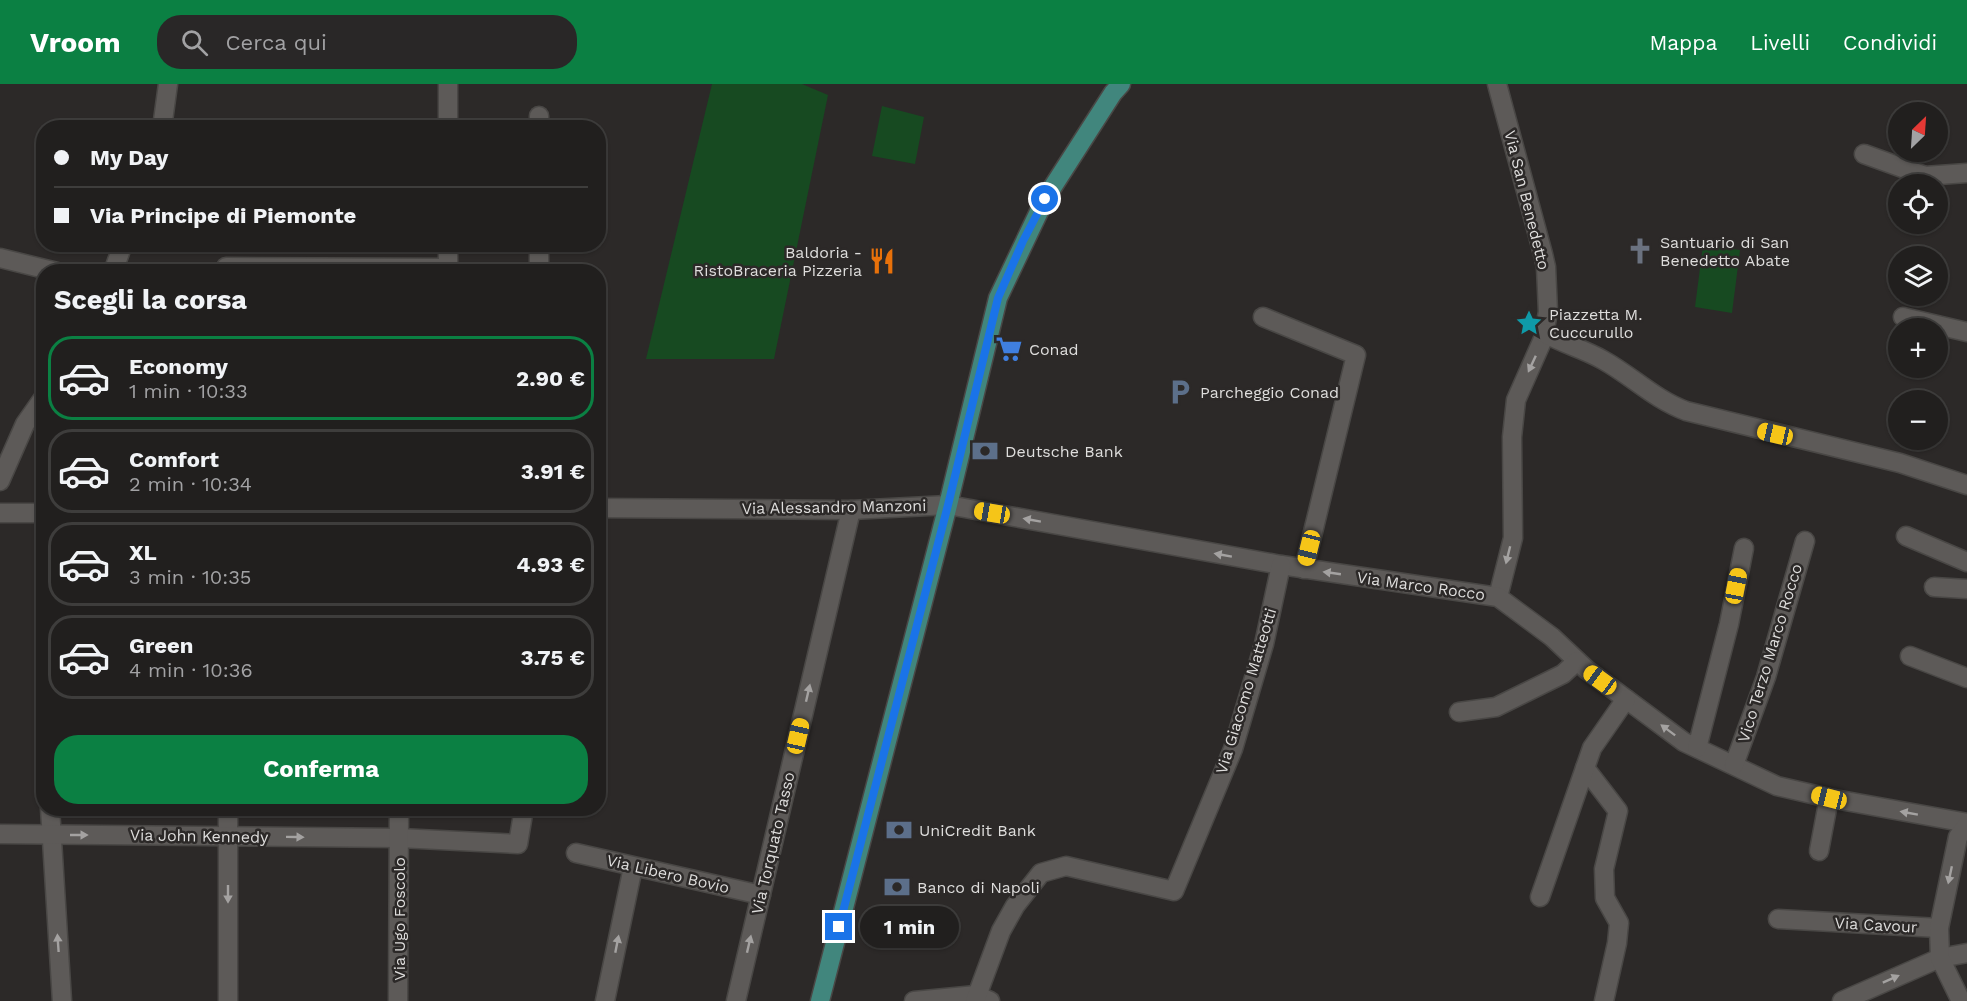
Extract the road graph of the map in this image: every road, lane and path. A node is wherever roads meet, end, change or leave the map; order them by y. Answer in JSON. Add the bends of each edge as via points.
{"nodes":[{"id":1,"x":168,"y":84,"type":"edge"},
{"id":2,"x":448,"y":84,"type":"edge"},
{"id":3,"x":1121,"y":84,"type":"edge"},
{"id":4,"x":1497,"y":84,"type":"edge"},
{"id":5,"x":163,"y":120,"type":"edge"},
{"id":6,"x":448,"y":120,"type":"edge"},
{"id":7,"x":1864,"y":154,"type":"dead end"},
{"id":8,"x":1967,"y":173,"type":"edge"},
{"id":9,"x":0,"y":258,"type":"edge"},
{"id":10,"x":36,"y":267,"type":"edge"},
{"id":11,"x":1263,"y":316,"type":"dead end"},
{"id":12,"x":1903,"y":317,"type":"dead end"},
{"id":13,"x":1967,"y":332,"type":"edge"},
{"id":14,"x":1544,"y":333,"type":"junction"},
{"id":15,"x":36,"y":408,"type":"edge"},
{"id":16,"x":0,"y":481,"type":"edge"},
{"id":17,"x":1967,"y":485,"type":"edge"},
{"id":18,"x":948,"y":505,"type":"junction"},
{"id":19,"x":606,"y":508,"type":"edge"},
{"id":20,"x":850,"y":510,"type":"junction"},
{"id":21,"x":0,"y":513,"type":"edge"},
{"id":22,"x":36,"y":513,"type":"edge"},
{"id":23,"x":1906,"y":536,"type":"dead end"},
{"id":24,"x":1805,"y":541,"type":"dead end"},
{"id":25,"x":1744,"y":548,"type":"dead end"},
{"id":26,"x":1967,"y":562,"type":"edge"},
{"id":27,"x":1281,"y":565,"type":"junction"},
{"id":28,"x":1304,"y":569,"type":"junction"},
{"id":29,"x":1934,"y":587,"type":"dead end"},
{"id":30,"x":1967,"y":589,"type":"edge"},
{"id":31,"x":1498,"y":597,"type":"junction"},
{"id":32,"x":1910,"y":656,"type":"dead end"},
{"id":33,"x":1577,"y":661,"type":"junction"},
{"id":34,"x":1967,"y":678,"type":"edge"},
{"id":35,"x":1626,"y":699,"type":"junction"},
{"id":36,"x":1459,"y":712,"type":"dead end"},
{"id":37,"x":1697,"y":748,"type":"junction"},
{"id":38,"x":1734,"y":765,"type":"junction"},
{"id":39,"x":1585,"y":768,"type":"junction"},
{"id":40,"x":1829,"y":798,"type":"junction"},
{"id":41,"x":50,"y":816,"type":"edge"},
{"id":42,"x":228,"y":816,"type":"edge"},
{"id":43,"x":399,"y":816,"type":"edge"},
{"id":44,"x":523,"y":816,"type":"edge"},
{"id":45,"x":1967,"y":824,"type":"edge"},
{"id":46,"x":0,"y":834,"type":"edge"},
{"id":47,"x":51,"y":834,"type":"junction"},
{"id":48,"x":228,"y":836,"type":"junction"},
{"id":49,"x":399,"y":838,"type":"junction"},
{"id":50,"x":1819,"y":851,"type":"dead end"},
{"id":51,"x":576,"y":853,"type":"dead end"},
{"id":52,"x":633,"y":867,"type":"junction"},
{"id":53,"x":761,"y":895,"type":"junction"},
{"id":54,"x":1540,"y":897,"type":"dead end"},
{"id":55,"x":1778,"y":919,"type":"dead end"},
{"id":56,"x":1939,"y":928,"type":"junction"},
{"id":57,"x":1967,"y":953,"type":"edge"},
{"id":58,"x":1940,"y":958,"type":"junction"},
{"id":59,"x":980,"y":999,"type":"edge"},
{"id":60,"x":62,"y":1001,"type":"edge"},
{"id":61,"x":228,"y":1001,"type":"edge"},
{"id":62,"x":398,"y":1001,"type":"edge"},
{"id":63,"x":605,"y":1001,"type":"edge"},
{"id":64,"x":736,"y":1001,"type":"edge"},
{"id":65,"x":820,"y":1001,"type":"edge"},
{"id":66,"x":914,"y":1001,"type":"edge"},
{"id":67,"x":1604,"y":1001,"type":"edge"},
{"id":68,"x":1842,"y":1001,"type":"edge"},
{"id":69,"x":1961,"y":1001,"type":"edge"}],
"edges":[{"from":1,"to":5,"type":"street"},
{"from":2,"to":6,"type":"street"},
{"from":3,"to":18,"type":"main road","via":[[1045,199],[998,298]]},
{"from":4,"to":14,"type":"street","name":"Via San Benedetto","via":[[1544,255],[1548,312]]},
{"from":7,"to":8,"type":"street","via":[[1925,176]]},
{"from":9,"to":10,"type":"street"},
{"from":11,"to":28,"type":"street","via":[[1356,355]]},
{"from":12,"to":13,"type":"street"},
{"from":14,"to":17,"type":"street","via":[[1604,361],[1669,405],[1900,463]]},
{"from":14,"to":31,"type":"street","name":"Via San Benedetto","one_way":true,"via":[[1516,400],[1512,437],[1513,538]]},
{"from":15,"to":16,"type":"street"},
{"from":18,"to":20,"type":"street","name":"Via Alessandro Manzoni"},
{"from":27,"to":18,"type":"street","name":"Via Alessandro Manzoni","one_way":true},
{"from":18,"to":65,"type":"main road"},
{"from":19,"to":20,"type":"street","name":"Via Alessandro Manzoni"},
{"from":53,"to":20,"type":"street","name":"Via Torquato Tasso","one_way":true},
{"from":21,"to":22,"type":"street"},
{"from":23,"to":26,"type":"street"},
{"from":24,"to":38,"type":"street","name":"Vico Terzo Marco Rocco","via":[[1766,677]]},
{"from":25,"to":37,"type":"street"},
{"from":27,"to":28,"type":"street","name":"Via Marco Rocco"},
{"from":27,"to":59,"type":"street","name":"Via Giacomo Matteotti","via":[[1264,644],[1233,749],[1174,891],[1066,866],[1041,873],[1000,931]]},
{"from":31,"to":28,"type":"street","name":"Via Marco Rocco","one_way":true},
{"from":29,"to":30,"type":"street"},
{"from":31,"to":33,"type":"street","name":"Via Marco Rocco"},
{"from":32,"to":34,"type":"street"},
{"from":33,"to":35,"type":"street","name":"Via Marco Rocco"},
{"from":33,"to":36,"type":"street","via":[[1563,674],[1496,707]]},
{"from":37,"to":35,"type":"street","name":"Via Marco Rocco","one_way":true},
{"from":35,"to":39,"type":"street","via":[[1592,748]]},
{"from":37,"to":38,"type":"street","name":"Via Marco Rocco"},
{"from":38,"to":40,"type":"street","name":"Via Marco Rocco","via":[[1777,786]]},
{"from":39,"to":54,"type":"street"},
{"from":39,"to":67,"type":"street","via":[[1618,811],[1604,869],[1605,898],[1619,922]]},
{"from":45,"to":40,"type":"street","name":"Via Marco Rocco","one_way":true},
{"from":40,"to":50,"type":"street"},
{"from":41,"to":47,"type":"street"},
{"from":42,"to":48,"type":"street"},
{"from":43,"to":49,"type":"street","name":"Via Ugo Foscolo"},
{"from":44,"to":49,"type":"street","name":"Via Ugo Foscolo","via":[[518,844]]},
{"from":45,"to":56,"type":"street","name":"Via Cavour","one_way":true,"via":[[1958,837]]},
{"from":46,"to":47,"type":"street","name":"Via John Kennedy"},
{"from":47,"to":48,"type":"street","name":"Via John Kennedy","one_way":true},
{"from":60,"to":47,"type":"street","one_way":true},
{"from":48,"to":49,"type":"street","name":"Via John Kennedy","one_way":true},
{"from":48,"to":61,"type":"street","one_way":true},
{"from":49,"to":62,"type":"street","name":"Via Ugo Foscolo"},
{"from":51,"to":52,"type":"street","name":"Via Libero Bovio"},
{"from":52,"to":53,"type":"street","name":"Via Libero Bovio"},
{"from":63,"to":52,"type":"street","one_way":true},
{"from":64,"to":53,"type":"street","name":"Via Torquato Tasso","one_way":true},
{"from":55,"to":56,"type":"street","name":"Via Cavour"},
{"from":56,"to":58,"type":"street"},
{"from":57,"to":58,"type":"street"},
{"from":68,"to":58,"type":"street","one_way":true},
{"from":58,"to":69,"type":"street"},
{"from":59,"to":66,"type":"street","name":"Via Giacomo Matteotti"}]}
